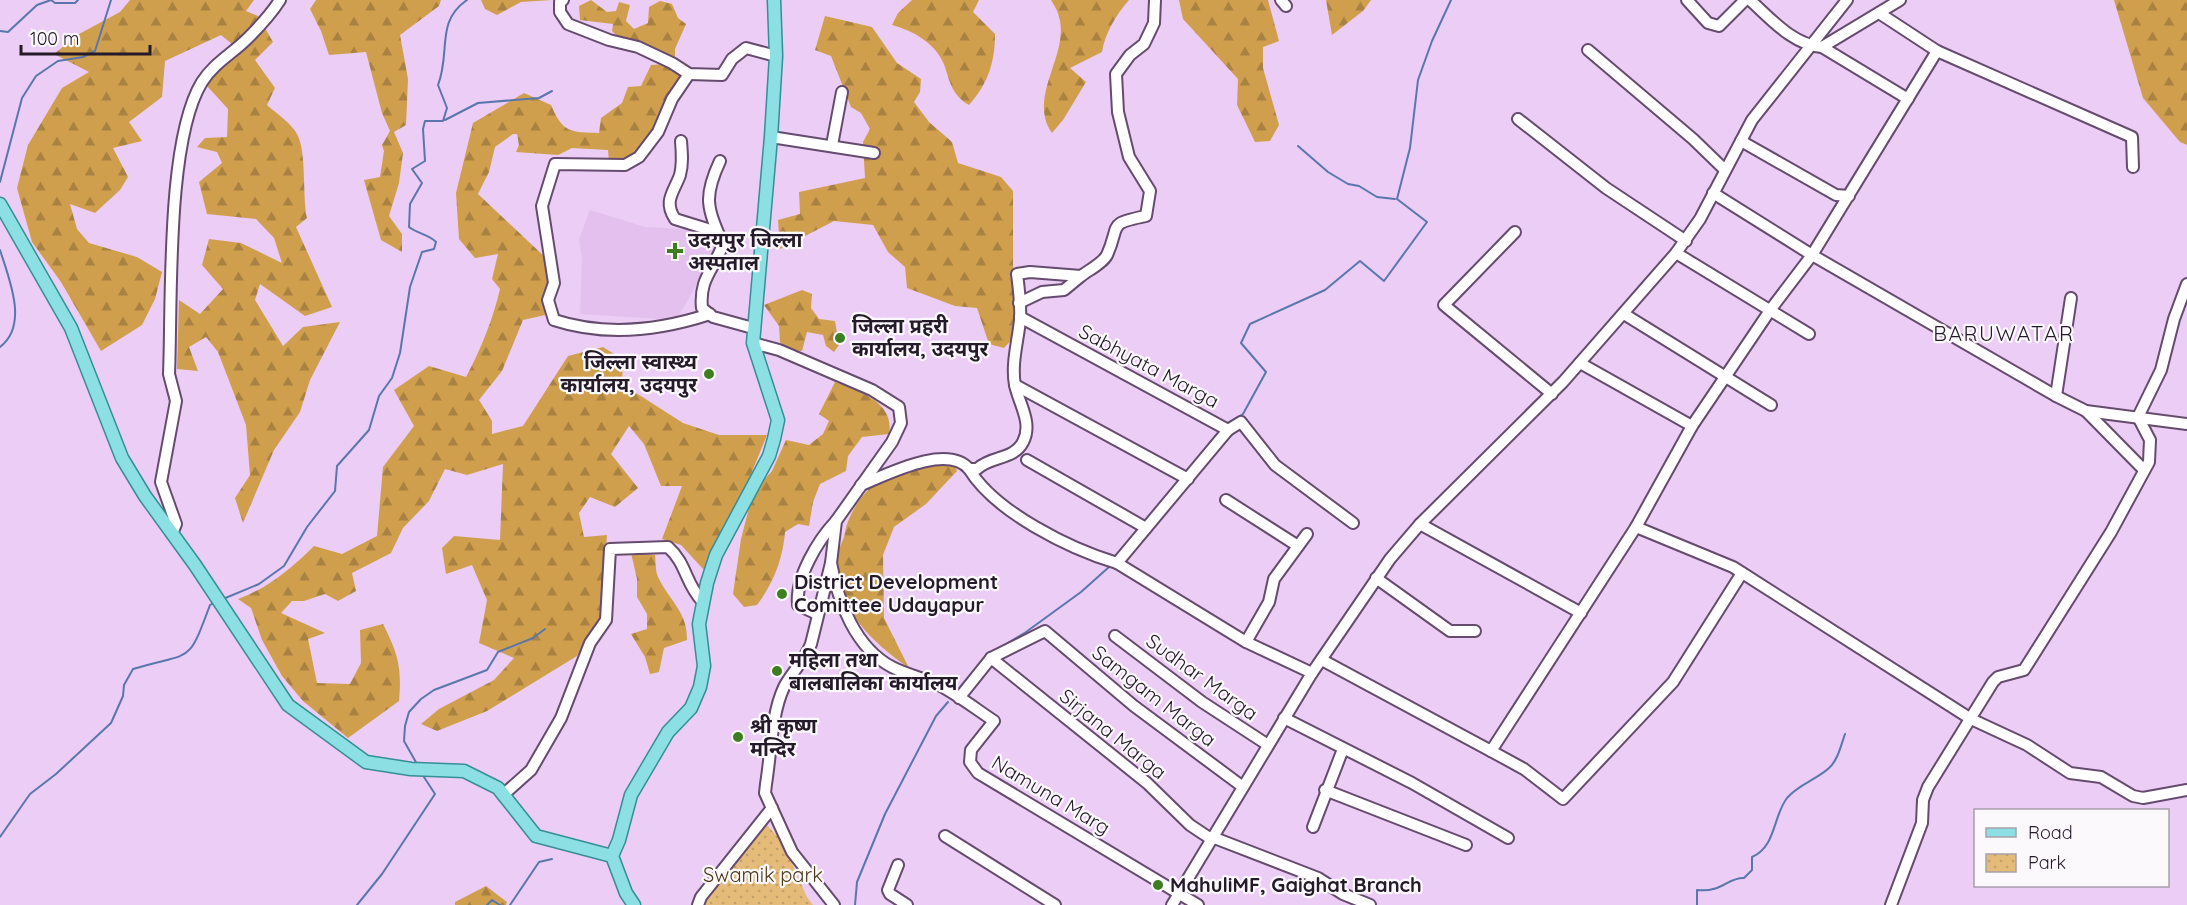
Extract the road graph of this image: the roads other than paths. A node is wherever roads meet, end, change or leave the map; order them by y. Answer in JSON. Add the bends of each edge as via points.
{"nodes":[{"id":1,"x":280,"y":0,"type":"edge"},
{"id":2,"x":563,"y":0,"type":"edge"},
{"id":3,"x":774,"y":0,"type":"edge"},
{"id":4,"x":1155,"y":0,"type":"edge"},
{"id":5,"x":1687,"y":0,"type":"edge"},
{"id":6,"x":1745,"y":0,"type":"edge"},
{"id":7,"x":1750,"y":0,"type":"edge"},
{"id":8,"x":1847,"y":0,"type":"edge"},
{"id":9,"x":1900,"y":0,"type":"edge"},
{"id":10,"x":1879,"y":12,"type":"junction"},
{"id":11,"x":1809,"y":46,"type":"junction"},
{"id":12,"x":1822,"y":47,"type":"junction"},
{"id":13,"x":1588,"y":50,"type":"dead end"},
{"id":14,"x":1937,"y":51,"type":"junction"},
{"id":15,"x":776,"y":56,"type":"junction"},
{"id":16,"x":688,"y":74,"type":"junction"},
{"id":17,"x":842,"y":92,"type":"dead end"},
{"id":18,"x":1908,"y":99,"type":"junction"},
{"id":19,"x":1518,"y":119,"type":"dead end"},
{"id":20,"x":771,"y":137,"type":"junction"},
{"id":21,"x":681,"y":141,"type":"dead end"},
{"id":22,"x":1740,"y":141,"type":"junction"},
{"id":23,"x":832,"y":145,"type":"junction"},
{"id":24,"x":874,"y":153,"type":"dead end"},
{"id":25,"x":720,"y":160,"type":"dead end"},
{"id":26,"x":2133,"y":167,"type":"dead end"},
{"id":27,"x":1725,"y":170,"type":"junction"},
{"id":28,"x":1713,"y":193,"type":"junction"},
{"id":29,"x":1849,"y":196,"type":"junction"},
{"id":30,"x":0,"y":204,"type":"edge"},
{"id":31,"x":717,"y":232,"type":"junction"},
{"id":32,"x":1515,"y":232,"type":"dead end"},
{"id":33,"x":1686,"y":241,"type":"junction"},
{"id":34,"x":1676,"y":253,"type":"junction"},
{"id":35,"x":1812,"y":255,"type":"junction"},
{"id":36,"x":1081,"y":276,"type":"junction"},
{"id":37,"x":2187,"y":284,"type":"edge"},
{"id":38,"x":2071,"y":298,"type":"dead end"},
{"id":39,"x":1019,"y":303,"type":"junction"},
{"id":40,"x":1771,"y":309,"type":"junction"},
{"id":41,"x":710,"y":314,"type":"junction"},
{"id":42,"x":1624,"y":314,"type":"junction"},
{"id":43,"x":1020,"y":317,"type":"junction"},
{"id":44,"x":753,"y":328,"type":"junction"},
{"id":45,"x":1809,"y":334,"type":"dead end"},
{"id":46,"x":753,"y":343,"type":"junction"},
{"id":47,"x":1580,"y":363,"type":"junction"},
{"id":48,"x":1724,"y":376,"type":"junction"},
{"id":49,"x":1015,"y":384,"type":"junction"},
{"id":50,"x":1552,"y":394,"type":"junction"},
{"id":51,"x":2056,"y":396,"type":"junction"},
{"id":52,"x":1771,"y":405,"type":"dead end"},
{"id":53,"x":2086,"y":411,"type":"junction"},
{"id":54,"x":2138,"y":417,"type":"junction"},
{"id":55,"x":2187,"y":424,"type":"edge"},
{"id":56,"x":1692,"y":426,"type":"junction"},
{"id":57,"x":1228,"y":430,"type":"junction"},
{"id":58,"x":1027,"y":460,"type":"dead end"},
{"id":59,"x":969,"y":469,"type":"junction"},
{"id":60,"x":2144,"y":470,"type":"junction"},
{"id":61,"x":1188,"y":478,"type":"junction"},
{"id":62,"x":861,"y":484,"type":"junction"},
{"id":63,"x":1226,"y":500,"type":"dead end"},
{"id":64,"x":836,"y":521,"type":"junction"},
{"id":65,"x":1353,"y":523,"type":"dead end"},
{"id":66,"x":1420,"y":524,"type":"junction"},
{"id":67,"x":1636,"y":527,"type":"junction"},
{"id":68,"x":1146,"y":528,"type":"junction"},
{"id":69,"x":172,"y":534,"type":"junction"},
{"id":70,"x":1307,"y":534,"type":"dead end"},
{"id":71,"x":1298,"y":546,"type":"junction"},
{"id":72,"x":831,"y":563,"type":"junction"},
{"id":73,"x":1117,"y":563,"type":"junction"},
{"id":74,"x":1742,"y":573,"type":"junction"},
{"id":75,"x":1376,"y":578,"type":"junction"},
{"id":76,"x":702,"y":602,"type":"junction"},
{"id":77,"x":1581,"y":613,"type":"junction"},
{"id":78,"x":817,"y":614,"type":"junction"},
{"id":79,"x":1475,"y":631,"type":"dead end"},
{"id":80,"x":1115,"y":636,"type":"dead end"},
{"id":81,"x":1246,"y":642,"type":"junction"},
{"id":82,"x":991,"y":658,"type":"junction"},
{"id":83,"x":1322,"y":660,"type":"junction"},
{"id":84,"x":1312,"y":673,"type":"junction"},
{"id":85,"x":958,"y":698,"type":"junction"},
{"id":86,"x":1284,"y":718,"type":"junction"},
{"id":87,"x":1971,"y":719,"type":"junction"},
{"id":88,"x":1268,"y":745,"type":"junction"},
{"id":89,"x":1343,"y":749,"type":"junction"},
{"id":90,"x":1491,"y":752,"type":"junction"},
{"id":91,"x":1243,"y":787,"type":"junction"},
{"id":92,"x":1325,"y":790,"type":"junction"},
{"id":93,"x":2187,"y":790,"type":"edge"},
{"id":94,"x":503,"y":795,"type":"junction"},
{"id":95,"x":772,"y":808,"type":"junction"},
{"id":96,"x":1312,"y":827,"type":"dead end"},
{"id":97,"x":945,"y":836,"type":"dead end"},
{"id":98,"x":1212,"y":838,"type":"junction"},
{"id":99,"x":1508,"y":838,"type":"dead end"},
{"id":100,"x":1466,"y":845,"type":"dead end"},
{"id":101,"x":612,"y":856,"type":"junction"},
{"id":102,"x":898,"y":865,"type":"dead end"},
{"id":103,"x":1180,"y":893,"type":"junction"},
{"id":104,"x":634,"y":905,"type":"edge"},
{"id":105,"x":698,"y":905,"type":"edge"},
{"id":106,"x":834,"y":905,"type":"edge"},
{"id":107,"x":907,"y":905,"type":"edge"},
{"id":108,"x":1055,"y":905,"type":"edge"},
{"id":109,"x":1172,"y":905,"type":"edge"},
{"id":110,"x":1198,"y":905,"type":"edge"},
{"id":111,"x":1370,"y":905,"type":"edge"},
{"id":112,"x":1891,"y":905,"type":"edge"}],
"edges":[{"from":1,"to":69,"type":"street","via":[[247,39],[216,63],[202,83],[183,141],[176,193],[170,374],[176,401],[160,474],[176,524]]},
{"from":2,"to":16,"type":"street","via":[[560,12],[568,24],[638,47]]},
{"from":3,"to":15,"type":"main road"},
{"from":4,"to":36,"type":"street","via":[[1154,23],[1144,44],[1116,74],[1118,112],[1129,157],[1150,191],[1146,216],[1115,226],[1106,257]]},
{"from":5,"to":6,"type":"street","via":[[1708,23],[1719,26]]},
{"from":7,"to":11,"type":"street"},
{"from":8,"to":11,"type":"street"},
{"from":9,"to":10,"type":"street"},
{"from":10,"to":12,"type":"street"},
{"from":10,"to":14,"type":"street"},
{"from":11,"to":12,"type":"street"},
{"from":11,"to":22,"type":"street"},
{"from":12,"to":18,"type":"street"},
{"from":13,"to":27,"type":"street"},
{"from":14,"to":18,"type":"street"},
{"from":14,"to":26,"type":"street","via":[[2132,136]]},
{"from":15,"to":16,"type":"street","via":[[746,48],[732,59],[722,75]]},
{"from":15,"to":20,"type":"main road"},
{"from":16,"to":41,"type":"street","via":[[658,132],[639,157],[625,165],[555,164],[542,206],[554,283],[548,300],[554,321],[582,329],[658,328]]},
{"from":17,"to":23,"type":"street"},
{"from":18,"to":29,"type":"street"},
{"from":19,"to":33,"type":"street","via":[[1606,188]]},
{"from":20,"to":23,"type":"street"},
{"from":20,"to":44,"type":"main road"},
{"from":21,"to":31,"type":"street","via":[[680,175],[669,195],[669,210],[675,219]]},
{"from":22,"to":27,"type":"street"},
{"from":22,"to":29,"type":"street","via":[[1836,195]]},
{"from":23,"to":24,"type":"street"},
{"from":25,"to":31,"type":"street","via":[[709,184],[708,208]]},
{"from":27,"to":28,"type":"street"},
{"from":28,"to":33,"type":"street"},
{"from":28,"to":35,"type":"street"},
{"from":29,"to":35,"type":"street"},
{"from":30,"to":69,"type":"main road","via":[[71,328],[122,458]]},
{"from":31,"to":41,"type":"street","via":[[723,244],[700,292],[702,308]]},
{"from":32,"to":50,"type":"street","via":[[1444,305]]},
{"from":33,"to":34,"type":"street"},
{"from":34,"to":40,"type":"street"},
{"from":34,"to":42,"type":"street"},
{"from":35,"to":40,"type":"street"},
{"from":35,"to":51,"type":"street"},
{"from":36,"to":39,"type":"street","via":[[1064,290],[1042,292]]},
{"from":36,"to":39,"type":"street","via":[[1017,274]]},
{"from":37,"to":54,"type":"street","via":[[2161,370]]},
{"from":38,"to":51,"type":"street"},
{"from":39,"to":43,"type":"street"},
{"from":40,"to":45,"type":"street"},
{"from":40,"to":48,"type":"street"},
{"from":41,"to":44,"type":"street"},
{"from":42,"to":47,"type":"street"},
{"from":42,"to":48,"type":"street"},
{"from":43,"to":49,"type":"street"},
{"from":43,"to":57,"type":"street","name":"Sabhyata Marga"},
{"from":44,"to":46,"type":"main road"},
{"from":46,"to":62,"type":"street","via":[[779,350],[872,390],[899,407],[901,423],[892,442]]},
{"from":46,"to":76,"type":"main road","via":[[778,420],[769,456],[716,555]]},
{"from":47,"to":50,"type":"street"},
{"from":47,"to":56,"type":"street"},
{"from":48,"to":52,"type":"street"},
{"from":48,"to":56,"type":"street"},
{"from":49,"to":59,"type":"street","via":[[1027,432],[1022,444],[1014,452]]},
{"from":49,"to":61,"type":"street"},
{"from":50,"to":66,"type":"street"},
{"from":51,"to":53,"type":"street"},
{"from":53,"to":54,"type":"street"},
{"from":53,"to":60,"type":"street"},
{"from":54,"to":55,"type":"street"},
{"from":54,"to":60,"type":"street","via":[[2150,440],[2149,462]]},
{"from":56,"to":67,"type":"street"},
{"from":57,"to":61,"type":"street","name":"Sabhyata Marga"},
{"from":57,"to":65,"type":"street","via":[[1241,422],[1275,465]]},
{"from":58,"to":68,"type":"street"},
{"from":59,"to":62,"type":"street","via":[[952,459],[923,461]]},
{"from":59,"to":73,"type":"street","via":[[977,483],[999,504],[1086,554]]},
{"from":60,"to":87,"type":"street","via":[[2111,532],[2024,670],[1998,677]]},
{"from":61,"to":68,"type":"street","name":"Sabhyata Marga"},
{"from":62,"to":64,"type":"street"},
{"from":63,"to":71,"type":"street"},
{"from":64,"to":72,"type":"street"},
{"from":64,"to":78,"type":"street","via":[[813,550],[797,593],[798,605]]},
{"from":66,"to":75,"type":"street"},
{"from":66,"to":77,"type":"street"},
{"from":67,"to":74,"type":"street"},
{"from":67,"to":77,"type":"street"},
{"from":68,"to":73,"type":"street","name":"Sabhyata Marga"},
{"from":69,"to":94,"type":"main road","via":[[288,705],[366,762],[464,771],[498,788]]},
{"from":70,"to":71,"type":"street"},
{"from":71,"to":81,"type":"street","via":[[1274,579],[1269,602]]},
{"from":72,"to":78,"type":"street"},
{"from":72,"to":85,"type":"street","name":"Namuna Marg","via":[[834,583],[849,620],[866,648],[890,666],[941,686]]},
{"from":73,"to":81,"type":"street"},
{"from":74,"to":87,"type":"street"},
{"from":74,"to":90,"type":"street","via":[[1673,682],[1563,799],[1524,769]]},
{"from":75,"to":79,"type":"street","via":[[1450,631]]},
{"from":75,"to":83,"type":"street"},
{"from":76,"to":94,"type":"street","via":[[691,590],[681,559],[668,548],[610,549],[606,621],[590,643],[561,718],[531,770]]},
{"from":76,"to":101,"type":"main road","via":[[699,624],[704,666],[700,687],[691,708],[668,732],[631,795]]},
{"from":77,"to":90,"type":"street"},
{"from":78,"to":95,"type":"street","via":[[807,656],[798,663],[783,689],[776,713],[765,794]]},
{"from":80,"to":88,"type":"street","name":"Sudhar Marga","via":[[1202,702]]},
{"from":81,"to":84,"type":"street"},
{"from":82,"to":85,"type":"street"},
{"from":82,"to":91,"type":"street","name":"Samgam Marga","via":[[1045,631],[1134,706]]},
{"from":82,"to":98,"type":"street","name":"Sirjana Marga","via":[[1147,783],[1190,825]]},
{"from":83,"to":84,"type":"street"},
{"from":83,"to":90,"type":"street"},
{"from":84,"to":86,"type":"street"},
{"from":85,"to":103,"type":"street","name":"Namuna Marg","via":[[994,721],[971,750],[970,762],[978,773]]},
{"from":86,"to":88,"type":"street"},
{"from":86,"to":89,"type":"street"},
{"from":87,"to":93,"type":"street","via":[[2027,745],[2070,773],[2101,777],[2133,796],[2143,798]]},
{"from":87,"to":112,"type":"street","via":[[1928,787],[1922,823]]},
{"from":88,"to":91,"type":"street"},
{"from":89,"to":92,"type":"street"},
{"from":89,"to":99,"type":"street"},
{"from":91,"to":98,"type":"street"},
{"from":92,"to":96,"type":"street"},
{"from":92,"to":100,"type":"street"},
{"from":94,"to":101,"type":"main road","via":[[536,836]]},
{"from":95,"to":105,"type":"street"},
{"from":95,"to":106,"type":"street","via":[[792,852]]},
{"from":97,"to":108,"type":"street"},
{"from":98,"to":103,"type":"street"},
{"from":98,"to":111,"type":"street","name":"Sirjana Marga","via":[[1318,878]]},
{"from":101,"to":104,"type":"main road"},
{"from":102,"to":107,"type":"street","via":[[888,890]]},
{"from":103,"to":109,"type":"street"},
{"from":103,"to":110,"type":"street"}]}
